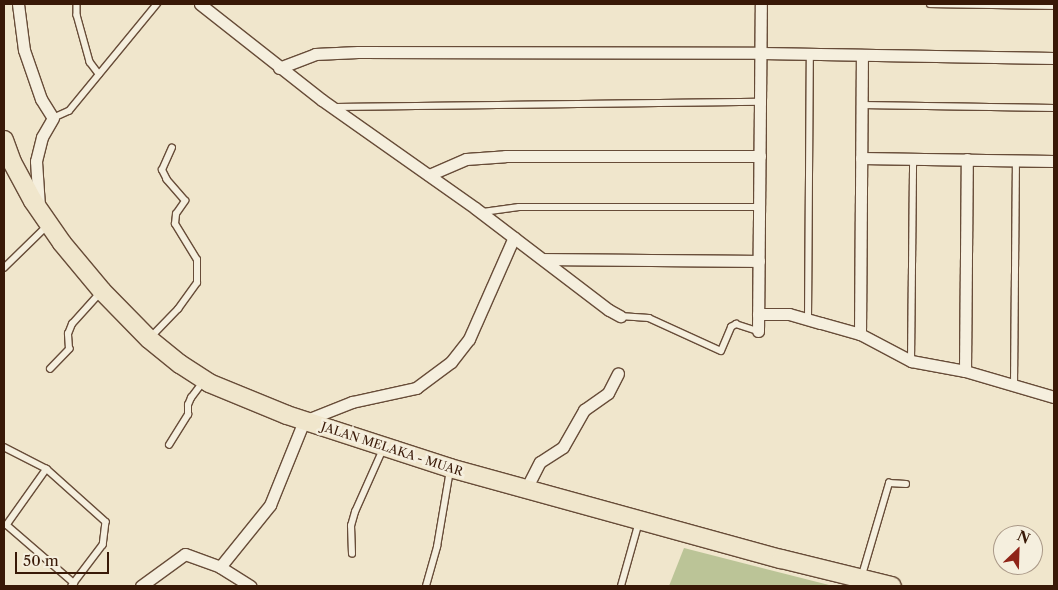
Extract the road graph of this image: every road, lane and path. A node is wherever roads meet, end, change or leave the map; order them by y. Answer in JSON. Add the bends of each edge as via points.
{"nodes":[{"id":1,"x":18,"y":4,"type":"edge"},
{"id":2,"x":77,"y":4,"type":"edge"},
{"id":3,"x":157,"y":4,"type":"edge"},
{"id":4,"x":200,"y":4,"type":"edge"},
{"id":5,"x":761,"y":4,"type":"edge"},
{"id":6,"x":930,"y":4,"type":"edge"},
{"id":7,"x":1054,"y":6,"type":"edge"},
{"id":8,"x":760,"y":54,"type":"junction"},
{"id":9,"x":810,"y":54,"type":"junction"},
{"id":10,"x":862,"y":55,"type":"junction"},
{"id":11,"x":1054,"y":58,"type":"edge"},
{"id":12,"x":279,"y":68,"type":"junction"},
{"id":13,"x":99,"y":74,"type":"junction"},
{"id":14,"x":760,"y":102,"type":"junction"},
{"id":15,"x":862,"y":105,"type":"junction"},
{"id":16,"x":331,"y":107,"type":"junction"},
{"id":17,"x":1054,"y":108,"type":"edge"},
{"id":18,"x":53,"y":118,"type":"junction"},
{"id":19,"x":4,"y":140,"type":"edge"},
{"id":20,"x":172,"y":148,"type":"dead end"},
{"id":21,"x":760,"y":156,"type":"junction"},
{"id":22,"x":861,"y":158,"type":"junction"},
{"id":23,"x":914,"y":158,"type":"junction"},
{"id":24,"x":967,"y":159,"type":"junction"},
{"id":25,"x":1016,"y":160,"type":"junction"},
{"id":26,"x":1054,"y":161,"type":"edge"},
{"id":27,"x":429,"y":175,"type":"junction"},
{"id":28,"x":759,"y":207,"type":"junction"},
{"id":29,"x":481,"y":212,"type":"junction"},
{"id":30,"x":44,"y":218,"type":"junction"},
{"id":31,"x":514,"y":238,"type":"junction"},
{"id":32,"x":543,"y":260,"type":"junction"},
{"id":33,"x":759,"y":261,"type":"junction"},
{"id":34,"x":4,"y":268,"type":"edge"},
{"id":35,"x":102,"y":291,"type":"junction"},
{"id":36,"x":758,"y":314,"type":"junction"},
{"id":37,"x":620,"y":316,"type":"joint"},
{"id":38,"x":808,"y":319,"type":"junction"},
{"id":39,"x":758,"y":331,"type":"joint"},
{"id":40,"x":860,"y":334,"type":"junction"},
{"id":41,"x":149,"y":339,"type":"junction"},
{"id":42,"x":912,"y":361,"type":"junction"},
{"id":43,"x":50,"y":369,"type":"dead end"},
{"id":44,"x":965,"y":371,"type":"junction"},
{"id":45,"x":618,"y":373,"type":"dead end"},
{"id":46,"x":204,"y":380,"type":"junction"},
{"id":47,"x":1014,"y":384,"type":"junction"},
{"id":48,"x":1054,"y":397,"type":"edge"},
{"id":49,"x":304,"y":421,"type":"junction"},
{"id":50,"x":169,"y":445,"type":"dead end"},
{"id":51,"x":4,"y":446,"type":"edge"},
{"id":52,"x":384,"y":447,"type":"junction"},
{"id":53,"x":47,"y":468,"type":"junction"},
{"id":54,"x":450,"y":468,"type":"junction"},
{"id":55,"x":906,"y":484,"type":"dead end"},
{"id":56,"x":526,"y":489,"type":"junction"},
{"id":57,"x":640,"y":520,"type":"junction"},
{"id":58,"x":352,"y":554,"type":"dead end"},
{"id":59,"x":220,"y":567,"type":"junction"},
{"id":60,"x":860,"y":580,"type":"junction"},
{"id":61,"x":73,"y":585,"type":"edge"},
{"id":62,"x":141,"y":586,"type":"edge"},
{"id":63,"x":251,"y":586,"type":"edge"},
{"id":64,"x":426,"y":586,"type":"edge"},
{"id":65,"x":621,"y":586,"type":"edge"},
{"id":66,"x":892,"y":586,"type":"edge"}],
"edges":[{"from":1,"to":18,"type":"street","via":[[24,50],[41,99]]},
{"from":2,"to":13,"type":"lane","via":[[90,62]]},
{"from":3,"to":13,"type":"lane"},
{"from":4,"to":12,"type":"street"},
{"from":5,"to":8,"type":"street"},
{"from":6,"to":7,"type":"lane"},
{"from":8,"to":9,"type":"street"},
{"from":8,"to":12,"type":"street","via":[[335,52],[315,54]]},
{"from":8,"to":14,"type":"street"},
{"from":9,"to":10,"type":"street"},
{"from":9,"to":38,"type":"lane"},
{"from":10,"to":11,"type":"street"},
{"from":10,"to":15,"type":"street"},
{"from":12,"to":16,"type":"street"},
{"from":13,"to":18,"type":"lane","via":[[69,111]]},
{"from":14,"to":16,"type":"lane"},
{"from":14,"to":21,"type":"street"},
{"from":15,"to":17,"type":"lane"},
{"from":15,"to":22,"type":"street"},
{"from":16,"to":27,"type":"street"},
{"from":18,"to":30,"type":"street","via":[[42,136],[36,161]]},
{"from":19,"to":30,"type":"main road","name":"JALAN MELAKA - MUAR","via":[[12,162]]},
{"from":20,"to":41,"type":"lane","via":[[162,170],[185,202],[176,214],[175,224],[197,260],[197,283]]},
{"from":21,"to":27,"type":"street","via":[[506,156],[466,159]]},
{"from":21,"to":28,"type":"street"},
{"from":22,"to":23,"type":"street"},
{"from":22,"to":40,"type":"street"},
{"from":23,"to":24,"type":"street"},
{"from":23,"to":42,"type":"lane"},
{"from":24,"to":25,"type":"street"},
{"from":24,"to":44,"type":"street"},
{"from":25,"to":26,"type":"street"},
{"from":25,"to":47,"type":"lane"},
{"from":27,"to":29,"type":"street"},
{"from":28,"to":29,"type":"lane","via":[[520,207]]},
{"from":28,"to":33,"type":"street"},
{"from":29,"to":31,"type":"street"},
{"from":30,"to":34,"type":"lane"},
{"from":30,"to":35,"type":"main road","name":"JALAN MELAKA - MUAR"},
{"from":31,"to":32,"type":"street"},
{"from":31,"to":49,"type":"street","via":[[469,339],[451,362],[416,388],[352,402]]},
{"from":32,"to":33,"type":"street"},
{"from":32,"to":37,"type":"street"},
{"from":33,"to":36,"type":"street"},
{"from":35,"to":41,"type":"main road","name":"JALAN MELAKA - MUAR"},
{"from":35,"to":43,"type":"lane","via":[[72,324],[68,334],[69,349]]},
{"from":36,"to":38,"type":"street","via":[[788,314]]},
{"from":36,"to":39,"type":"street"},
{"from":37,"to":39,"type":"lane","via":[[648,318],[721,352],[731,327],[736,324]]},
{"from":38,"to":40,"type":"street"},
{"from":40,"to":42,"type":"street"},
{"from":41,"to":46,"type":"main road","name":"JALAN MELAKA - MUAR"},
{"from":42,"to":44,"type":"street"},
{"from":44,"to":47,"type":"street"},
{"from":45,"to":56,"type":"street","via":[[608,393],[584,410],[563,447],[540,462]]},
{"from":46,"to":49,"type":"main road","name":"JALAN MELAKA - MUAR"},
{"from":46,"to":50,"type":"lane","via":[[191,398],[188,416]]},
{"from":47,"to":48,"type":"street"},
{"from":49,"to":52,"type":"main road","name":"JALAN MELAKA - MUAR"},
{"from":49,"to":59,"type":"street","via":[[270,506]]},
{"from":51,"to":53,"type":"lane"},
{"from":52,"to":54,"type":"main road","name":"JALAN MELAKA - MUAR"},
{"from":52,"to":58,"type":"lane","via":[[355,512],[351,526]]},
{"from":53,"to":61,"type":"lane","via":[[106,522],[103,544]]},
{"from":53,"to":61,"type":"lane","via":[[7,525]]},
{"from":54,"to":56,"type":"main road","name":"JALAN MELAKA - MUAR"},
{"from":54,"to":64,"type":"lane","via":[[438,548]]},
{"from":55,"to":60,"type":"lane","via":[[890,483]]},
{"from":56,"to":57,"type":"main road","name":"JALAN MELAKA - MUAR"},
{"from":57,"to":60,"type":"main road","name":"JALAN MELAKA - MUAR"},
{"from":57,"to":65,"type":"lane"},
{"from":59,"to":62,"type":"street","via":[[185,554]]},
{"from":59,"to":63,"type":"street"},
{"from":60,"to":66,"type":"main road","name":"JALAN MELAKA - MUAR"}]}
